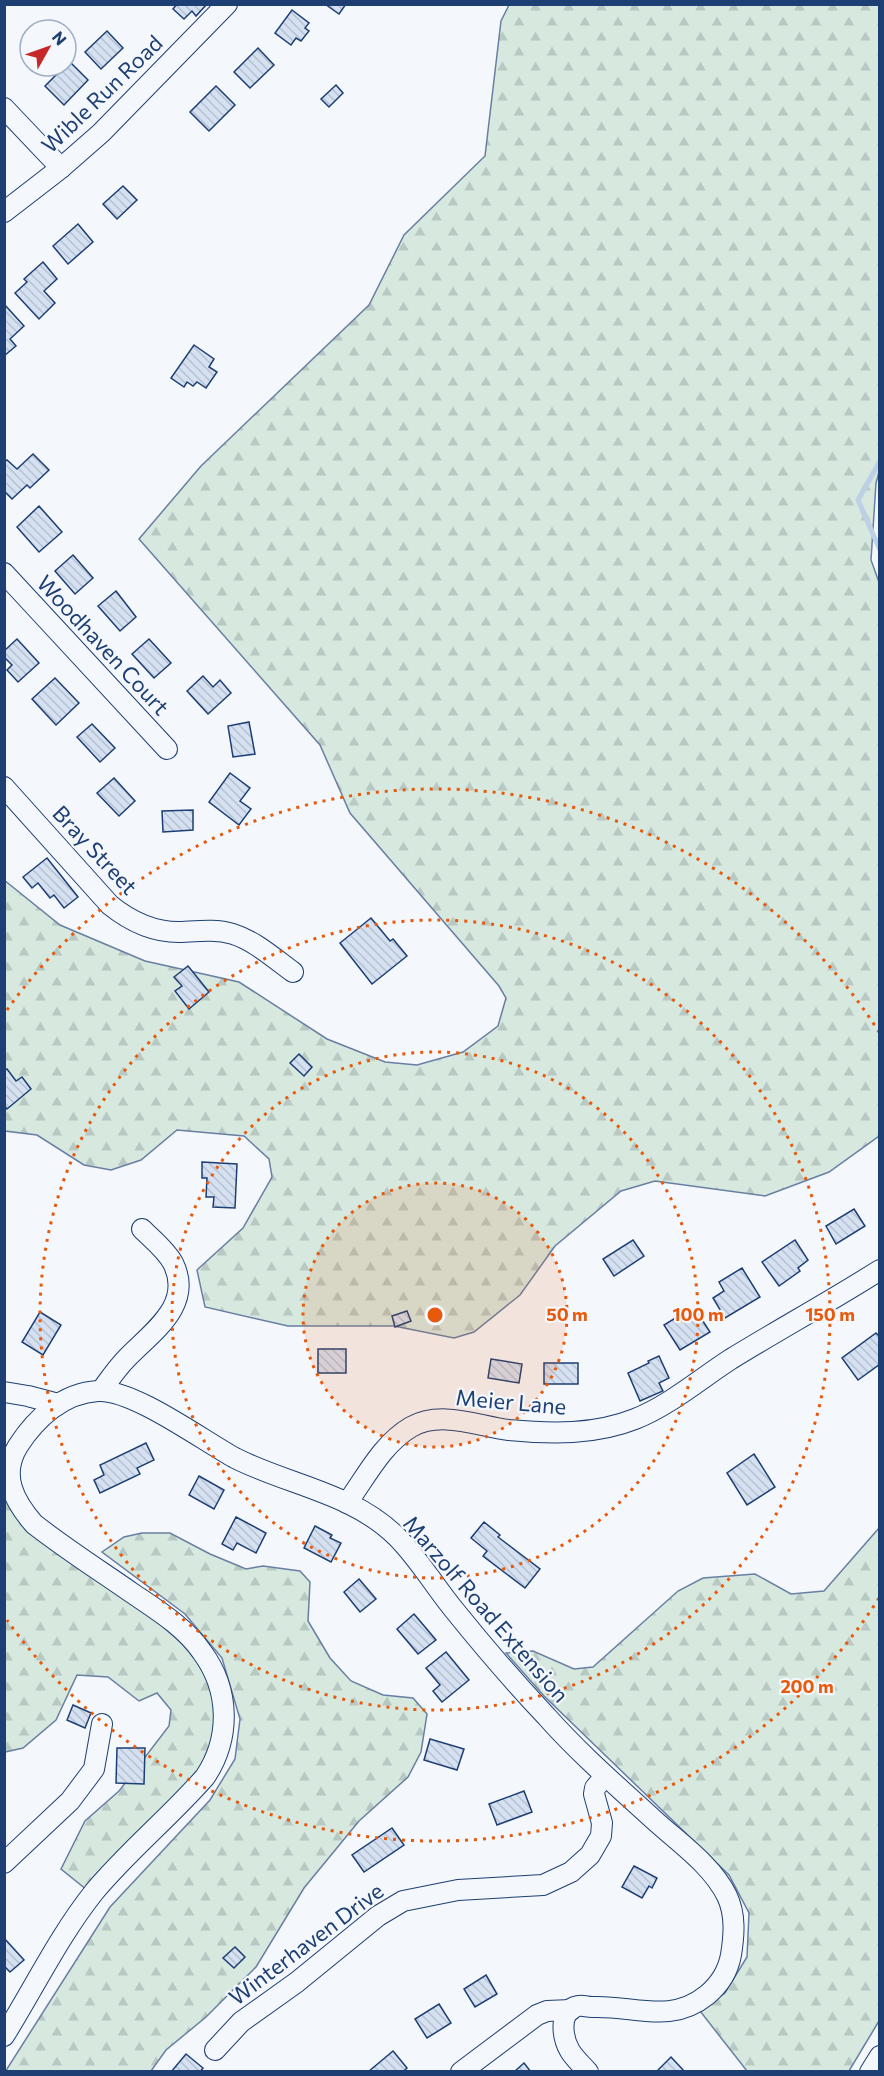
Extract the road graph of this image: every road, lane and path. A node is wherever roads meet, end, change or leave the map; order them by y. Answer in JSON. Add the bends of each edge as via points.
{"nodes":[{"id":1,"x":227,"y":4,"type":"edge"},
{"id":2,"x":4,"y":108,"type":"edge"},
{"id":3,"x":61,"y":168,"type":"junction"},
{"id":4,"x":4,"y":212,"type":"edge"},
{"id":5,"x":8,"y":584,"type":"edge"},
{"id":6,"x":167,"y":749,"type":"dead end"},
{"id":7,"x":4,"y":787,"type":"edge"},
{"id":8,"x":293,"y":972,"type":"dead end"},
{"id":9,"x":142,"y":1229,"type":"dead end"},
{"id":10,"x":879,"y":1270,"type":"edge"},
{"id":11,"x":101,"y":1391,"type":"junction"},
{"id":12,"x":4,"y":1392,"type":"edge"},
{"id":13,"x":58,"y":1404,"type":"junction"},
{"id":14,"x":347,"y":1503,"type":"junction"},
{"id":15,"x":102,"y":1724,"type":"dead end"},
{"id":16,"x":605,"y":1776,"type":"junction"},
{"id":17,"x":4,"y":1863,"type":"edge"},
{"id":18,"x":571,"y":2010,"type":"junction"},
{"id":19,"x":4,"y":2036,"type":"edge"},
{"id":20,"x":215,"y":2050,"type":"dead end"},
{"id":21,"x":879,"y":2056,"type":"edge"},
{"id":22,"x":461,"y":2072,"type":"edge"},
{"id":23,"x":588,"y":2072,"type":"edge"},
{"id":24,"x":870,"y":2072,"type":"edge"}],
"edges":[{"from":1,"to":3,"type":"street","name":"Wible Run Road","via":[[101,133]]},
{"from":2,"to":3,"type":"street"},
{"from":3,"to":4,"type":"street","name":"Wible Run Road"},
{"from":5,"to":6,"type":"street","name":"Woodhaven Court"},
{"from":7,"to":8,"type":"street","name":"Bray Street","via":[[122,914],[160,932],[204,930],[236,935]]},
{"from":9,"to":11,"type":"street","via":[[171,1260],[177,1273],[178,1294],[159,1328],[127,1358]]},
{"from":10,"to":14,"type":"street","name":"Meier Lane","via":[[634,1420],[599,1429],[549,1433],[450,1420],[417,1425],[388,1446]]},
{"from":11,"to":13,"type":"street","name":"Marzolf Road Extension","via":[[73,1396]]},
{"from":11,"to":14,"type":"street","name":"Marzolf Road Extension","via":[[129,1398],[237,1459]]},
{"from":12,"to":13,"type":"street"},
{"from":13,"to":19,"type":"street","name":"Marzolf Road Extension","via":[[25,1435],[15,1452],[9,1479],[16,1501],[34,1524],[53,1539],[187,1634],[215,1674],[224,1728],[214,1764],[205,1777],[92,1894]]},
{"from":14,"to":16,"type":"street","name":"Marzolf Road Extension","via":[[396,1536],[544,1715]]},
{"from":15,"to":17,"type":"street","via":[[94,1769],[70,1801]]},
{"from":16,"to":18,"type":"street","name":"Marzolf Road Extension","via":[[715,1878],[729,1901],[733,1942],[720,1982],[679,2011],[607,2006],[577,2006]]},
{"from":16,"to":20,"type":"street","name":"Winterhaven Drive","via":[[594,1794],[602,1823],[601,1836],[591,1855],[571,1872],[543,1885],[458,1890],[403,1901],[240,2022]]},
{"from":18,"to":22,"type":"street","name":"Marzolf Road Extension","via":[[537,2015]]},
{"from":18,"to":23,"type":"street","via":[[563,2022],[565,2039],[572,2055]]},
{"from":21,"to":24,"type":"street"}]}
